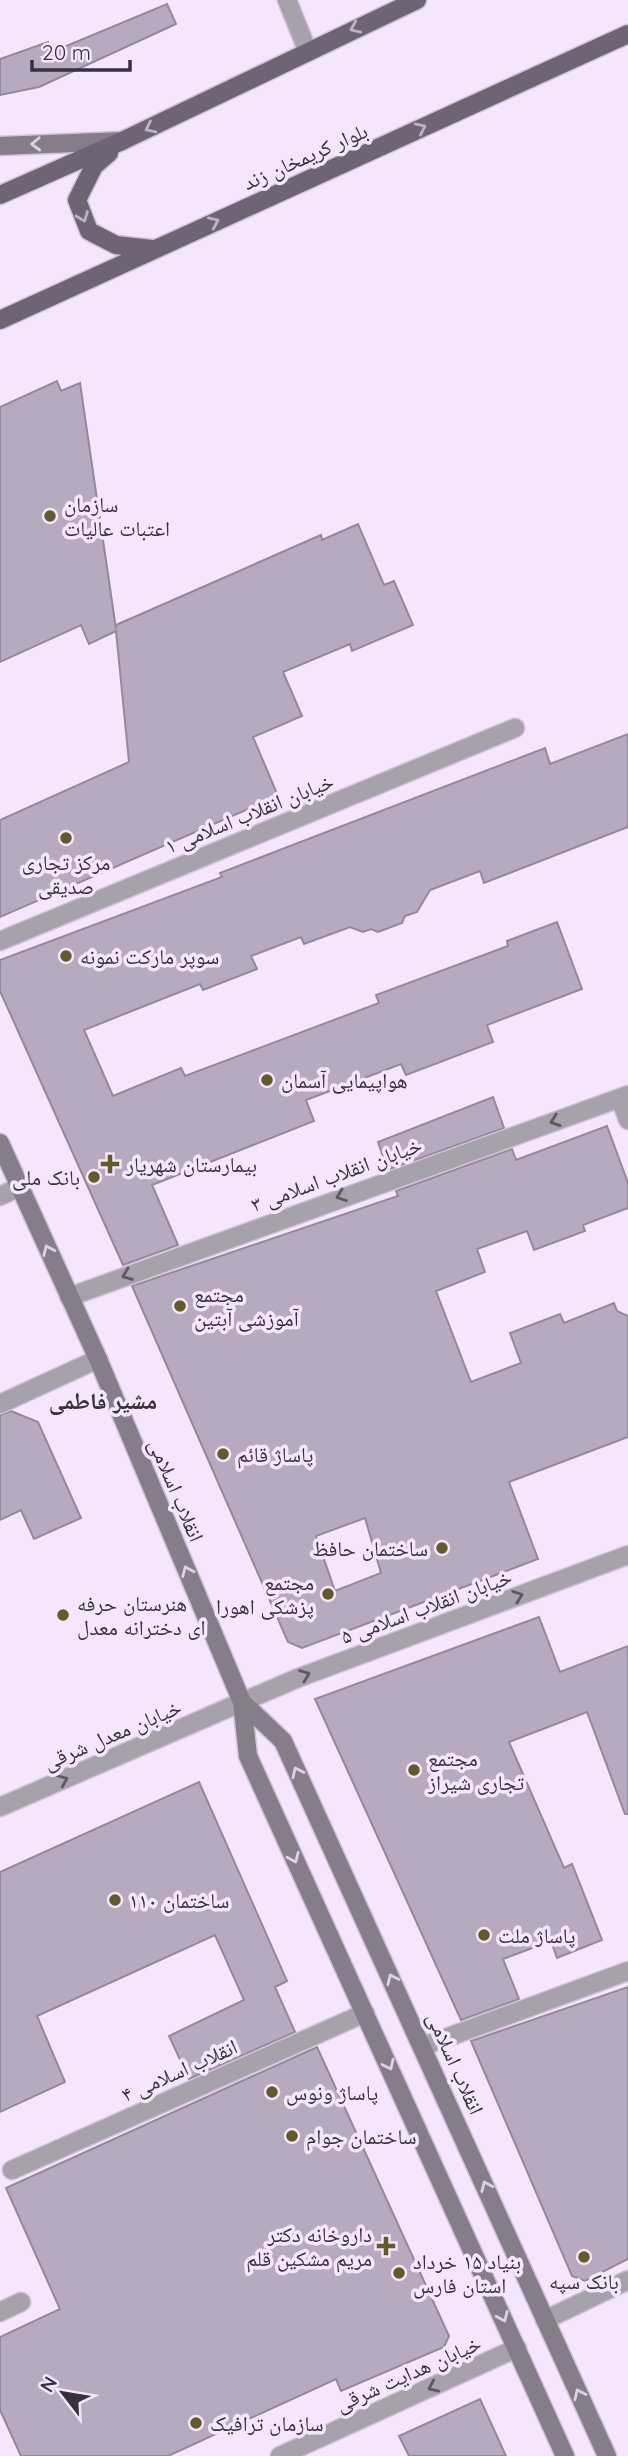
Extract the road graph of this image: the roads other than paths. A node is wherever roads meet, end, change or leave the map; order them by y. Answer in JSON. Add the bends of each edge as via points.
{"nodes":[{"id":1,"x":287,"y":0,"type":"edge"},
{"id":2,"x":417,"y":0,"type":"edge"},
{"id":3,"x":628,"y":34,"type":"edge"},
{"id":4,"x":308,"y":52,"type":"junction"},
{"id":5,"x":122,"y":141,"type":"junction"},
{"id":6,"x":0,"y":146,"type":"edge"},
{"id":7,"x":0,"y":195,"type":"edge"},
{"id":8,"x":152,"y":249,"type":"junction"},
{"id":9,"x":0,"y":320,"type":"edge"},
{"id":10,"x":515,"y":728,"type":"dead end"},
{"id":11,"x":0,"y":941,"type":"edge"},
{"id":12,"x":624,"y":1097,"type":"edge"},
{"id":13,"x":628,"y":1119,"type":"edge"},
{"id":14,"x":0,"y":1143,"type":"edge"},
{"id":15,"x":20,"y":1188,"type":"junction"},
{"id":16,"x":0,"y":1196,"type":"edge"},
{"id":17,"x":69,"y":1297,"type":"junction"},
{"id":18,"x":98,"y":1359,"type":"junction"},
{"id":19,"x":0,"y":1404,"type":"edge"},
{"id":20,"x":628,"y":1556,"type":"edge"},
{"id":21,"x":242,"y":1702,"type":"junction"},
{"id":22,"x":0,"y":1807,"type":"edge"},
{"id":23,"x":628,"y":1970,"type":"edge"},
{"id":24,"x":365,"y":2012,"type":"junction"},
{"id":25,"x":424,"y":2046,"type":"junction"},
{"id":26,"x":12,"y":2170,"type":"dead end"},
{"id":27,"x":628,"y":2280,"type":"edge"},
{"id":28,"x":21,"y":2302,"type":"dead end"},
{"id":29,"x":0,"y":2312,"type":"edge"},
{"id":30,"x":545,"y":2320,"type":"junction"},
{"id":31,"x":517,"y":2348,"type":"junction"},
{"id":32,"x":280,"y":2456,"type":"edge"},
{"id":33,"x":565,"y":2456,"type":"edge"},
{"id":34,"x":607,"y":2456,"type":"edge"}],
"edges":[{"from":1,"to":4,"type":"street"},
{"from":2,"to":4,"type":"main road","one_way":true},
{"from":8,"to":3,"type":"main road","name":"بلوار کریمخان زند","one_way":true},
{"from":4,"to":5,"type":"main road","one_way":true},
{"from":5,"to":6,"type":"main road","one_way":true},
{"from":5,"to":7,"type":"main road"},
{"from":5,"to":8,"type":"main road","one_way":true,"via":[[94,166],[77,200],[89,231],[116,245]]},
{"from":8,"to":9,"type":"main road","name":"بلوار کریمخان زند"},
{"from":10,"to":11,"type":"street","name":"خیابان انقلاب اسلامی ۱"},
{"from":12,"to":13,"type":"street"},
{"from":12,"to":17,"type":"street","name":"خیابان انقلاب اسلامی ۳","one_way":true},
{"from":14,"to":15,"type":"main road","name":"انقلاب اسلامی"},
{"from":15,"to":16,"type":"street"},
{"from":17,"to":15,"type":"main road","name":"انقلاب اسلامی","one_way":true},
{"from":17,"to":18,"type":"main road","name":"انقلاب اسلامی"},
{"from":18,"to":19,"type":"street"},
{"from":21,"to":18,"type":"main road","name":"انقلاب اسلامی","one_way":true},
{"from":21,"to":20,"type":"street","name":"خیابان انقلاب اسلامی ۵","one_way":true},
{"from":22,"to":21,"type":"street","name":"خیابان معدل شرقی","one_way":true},
{"from":21,"to":24,"type":"main road","name":"انقلاب اسلامی","one_way":true,"via":[[248,1756]]},
{"from":25,"to":21,"type":"main road","name":"انقلاب اسلامی","one_way":true,"via":[[283,1741]]},
{"from":23,"to":25,"type":"street"},
{"from":24,"to":26,"type":"street","name":"۴ انقلاب اسلامی"},
{"from":24,"to":31,"type":"main road","name":"انقلاب اسلامی","one_way":true},
{"from":30,"to":25,"type":"main road","name":"انقلاب اسلامی","one_way":true},
{"from":27,"to":30,"type":"street"},
{"from":28,"to":29,"type":"street"},
{"from":34,"to":30,"type":"main road","name":"انقلاب اسلامی","one_way":true},
{"from":31,"to":32,"type":"street","name":"خیابان هدایت شرقی","one_way":true},
{"from":31,"to":33,"type":"main road","name":"انقلاب اسلامی"}]}
